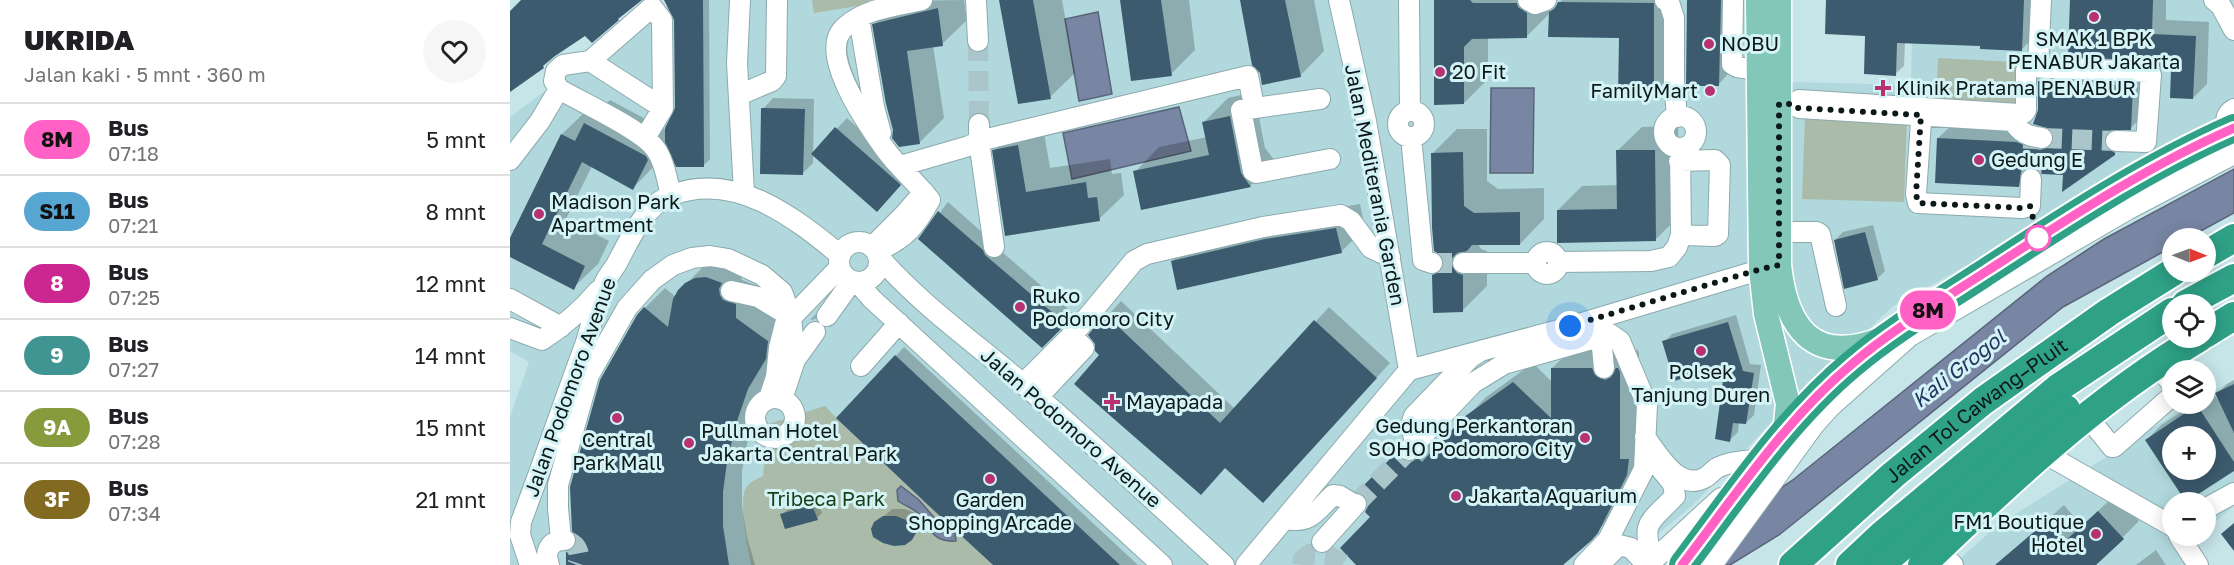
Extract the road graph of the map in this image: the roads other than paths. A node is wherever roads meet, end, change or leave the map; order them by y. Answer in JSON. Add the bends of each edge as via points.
{"nodes":[{"id":1,"x":740,"y":0,"type":"edge"},
{"id":2,"x":777,"y":0,"type":"edge"},
{"id":3,"x":922,"y":0,"type":"edge"},
{"id":4,"x":976,"y":0,"type":"edge"},
{"id":5,"x":1339,"y":0,"type":"edge"},
{"id":6,"x":1409,"y":0,"type":"edge"},
{"id":7,"x":1528,"y":0,"type":"edge"},
{"id":8,"x":1546,"y":0,"type":"edge"},
{"id":9,"x":1665,"y":0,"type":"edge"},
{"id":10,"x":1733,"y":0,"type":"edge"},
{"id":11,"x":1758,"y":0,"type":"edge"},
{"id":12,"x":1779,"y":0,"type":"edge"},
{"id":13,"x":2041,"y":0,"type":"edge"},
{"id":14,"x":2214,"y":0,"type":"edge"},
{"id":15,"x":859,"y":18,"type":"junction"},
{"id":16,"x":2234,"y":30,"type":"edge"},
{"id":17,"x":978,"y":41,"type":"tunnel mouth"},
{"id":18,"x":590,"y":61,"type":"junction"},
{"id":19,"x":2038,"y":66,"type":"junction"},
{"id":20,"x":1758,"y":70,"type":"junction"},
{"id":21,"x":559,"y":89,"type":"junction"},
{"id":22,"x":739,"y":95,"type":"junction"},
{"id":23,"x":1320,"y":99,"type":"dead end"},
{"id":24,"x":1244,"y":101,"type":"junction"},
{"id":25,"x":1787,"y":104,"type":"junction"},
{"id":26,"x":663,"y":108,"type":"junction"},
{"id":27,"x":1922,"y":111,"type":"junction"},
{"id":28,"x":2232,"y":131,"type":"edge"},
{"id":29,"x":979,"y":132,"type":"junction"},
{"id":30,"x":645,"y":138,"type":"junction"},
{"id":31,"x":2036,"y":140,"type":"tunnel mouth"},
{"id":32,"x":2116,"y":141,"type":"tunnel mouth"},
{"id":33,"x":885,"y":150,"type":"junction"},
{"id":34,"x":1680,"y":155,"type":"junction"},
{"id":35,"x":1330,"y":159,"type":"dead end"},
{"id":36,"x":510,"y":160,"type":"edge"},
{"id":37,"x":900,"y":166,"type":"junction"},
{"id":38,"x":2031,"y":179,"type":"tunnel mouth"},
{"id":39,"x":744,"y":193,"type":"junction"},
{"id":40,"x":671,"y":195,"type":"junction"},
{"id":41,"x":1779,"y":232,"type":"junction"},
{"id":42,"x":1681,"y":235,"type":"junction"},
{"id":43,"x":2234,"y":238,"type":"edge"},
{"id":44,"x":994,"y":247,"type":"dead end"},
{"id":45,"x":2216,"y":249,"type":"edge"},
{"id":46,"x":876,"y":252,"type":"junction"},
{"id":47,"x":1390,"y":257,"type":"junction"},
{"id":48,"x":1432,"y":263,"type":"dead end"},
{"id":49,"x":1464,"y":263,"type":"tunnel mouth"},
{"id":50,"x":1770,"y":267,"type":"junction"},
{"id":51,"x":847,"y":271,"type":"junction"},
{"id":52,"x":2234,"y":278,"type":"edge"},
{"id":53,"x":2162,"y":279,"type":"edge"},
{"id":54,"x":604,"y":284,"type":"junction"},
{"id":55,"x":731,"y":291,"type":"dead end"},
{"id":56,"x":916,"y":294,"type":"junction"},
{"id":57,"x":2204,"y":294,"type":"edge"},
{"id":58,"x":510,"y":299,"type":"edge"},
{"id":59,"x":1836,"y":306,"type":"dead end"},
{"id":60,"x":1622,"y":310,"type":"junction"},
{"id":61,"x":826,"y":316,"type":"dead end"},
{"id":62,"x":2234,"y":316,"type":"edge"},
{"id":63,"x":791,"y":317,"type":"junction"},
{"id":64,"x":2162,"y":319,"type":"edge"},
{"id":65,"x":897,"y":321,"type":"junction"},
{"id":66,"x":561,"y":327,"type":"junction"},
{"id":67,"x":2216,"y":327,"type":"edge"},
{"id":68,"x":510,"y":328,"type":"edge"},
{"id":69,"x":815,"y":332,"type":"dead end"},
{"id":70,"x":1609,"y":337,"type":"junction"},
{"id":71,"x":1887,"y":337,"type":"junction"},
{"id":72,"x":2187,"y":348,"type":"edge"},
{"id":73,"x":1484,"y":349,"type":"junction"},
{"id":74,"x":795,"y":360,"type":"junction"},
{"id":75,"x":861,"y":366,"type":"dead end"},
{"id":76,"x":1410,"y":370,"type":"junction"},
{"id":77,"x":2159,"y":372,"type":"edge"},
{"id":78,"x":1620,"y":374,"type":"junction"},
{"id":79,"x":1030,"y":391,"type":"junction"},
{"id":80,"x":1786,"y":397,"type":"junction"},
{"id":81,"x":2162,"y":405,"type":"edge"},
{"id":82,"x":2087,"y":416,"type":"junction"},
{"id":83,"x":1644,"y":446,"type":"junction"},
{"id":84,"x":2044,"y":453,"type":"junction"},
{"id":85,"x":1771,"y":455,"type":"junction"},
{"id":86,"x":2234,"y":493,"type":"edge"},
{"id":87,"x":530,"y":497,"type":"junction"},
{"id":88,"x":558,"y":501,"type":"junction"},
{"id":89,"x":2216,"y":503,"type":"edge"},
{"id":90,"x":1286,"y":519,"type":"junction"},
{"id":91,"x":2162,"y":520,"type":"edge"},
{"id":92,"x":1322,"y":543,"type":"dead end"},
{"id":93,"x":2186,"y":546,"type":"edge"},
{"id":94,"x":1937,"y":560,"type":"edge"},
{"id":95,"x":1649,"y":563,"type":"edge"},
{"id":96,"x":530,"y":565,"type":"edge"},
{"id":97,"x":549,"y":565,"type":"edge"},
{"id":98,"x":1162,"y":565,"type":"edge"},
{"id":99,"x":1224,"y":565,"type":"edge"},
{"id":100,"x":1246,"y":565,"type":"edge"},
{"id":101,"x":1584,"y":565,"type":"edge"},
{"id":102,"x":1599,"y":565,"type":"edge"},
{"id":103,"x":1683,"y":565,"type":"edge"},
{"id":104,"x":1712,"y":565,"type":"edge"},
{"id":105,"x":1793,"y":565,"type":"edge"},
{"id":106,"x":1850,"y":565,"type":"edge"},
{"id":107,"x":1880,"y":565,"type":"edge"},
{"id":108,"x":2198,"y":565,"type":"edge"}],
"edges":[{"from":1,"to":22,"type":"street"},
{"from":2,"to":22,"type":"street","via":[[776,76]]},
{"from":3,"to":15,"type":"street","via":[[869,12]]},
{"from":4,"to":17,"type":"street"},
{"from":5,"to":47,"type":"street","name":"Jalan Mediterania Garden"},
{"from":6,"to":48,"type":"street","via":[[1410,111],[1402,115],[1399,126],[1410,137],[1423,260]]},
{"from":7,"to":8,"type":"street","via":[[1535,4]]},
{"from":9,"to":34,"type":"street","via":[[1674,18],[1677,117],[1669,122],[1665,135]]},
{"from":10,"to":20,"type":"street","via":[[1732,64]]},
{"from":11,"to":20,"type":"main road"},
{"from":12,"to":25,"type":"main road"},
{"from":13,"to":19,"type":"street"},
{"from":14,"to":16,"type":"street","via":[[2222,6]]},
{"from":15,"to":33,"type":"street"},
{"from":15,"to":33,"type":"street","via":[[843,28],[834,50],[845,85]]},
{"from":18,"to":21,"type":"street","via":[[563,65],[556,71],[554,81]]},
{"from":18,"to":26,"type":"street"},
{"from":18,"to":26,"type":"street","via":[[652,7],[662,20]]},
{"from":19,"to":27,"type":"street","via":[[2026,69],[2024,113]]},
{"from":19,"to":32,"type":"street","via":[[2150,73],[2148,138],[2146,142]]},
{"from":20,"to":50,"type":"main road"},
{"from":21,"to":30,"type":"street"},
{"from":21,"to":36,"type":"street"},
{"from":22,"to":39,"type":"street"},
{"from":23,"to":24,"type":"street"},
{"from":24,"to":29,"type":"street","via":[[1248,76]]},
{"from":24,"to":35,"type":"street","via":[[1253,171]]},
{"from":25,"to":27,"type":"street","via":[[1799,100]]},
{"from":25,"to":41,"type":"main road"},
{"from":26,"to":30,"type":"street"},
{"from":27,"to":31,"type":"street","via":[[2013,121],[2019,131]]},
{"from":27,"to":38,"type":"street","via":[[1918,203],[2022,208],[2030,206]]},
{"from":28,"to":71,"type":"highway","via":[[2130,182]]},
{"from":28,"to":85,"type":"street","via":[[2127,210],[1910,336],[1814,425]]},
{"from":29,"to":37,"type":"street","via":[[969,146]]},
{"from":29,"to":44,"type":"street"},
{"from":30,"to":40,"type":"street","via":[[659,154]]},
{"from":33,"to":37,"type":"street"},
{"from":34,"to":42,"type":"street"},
{"from":34,"to":42,"type":"street","via":[[1715,160],[1720,165],[1718,234]]},
{"from":37,"to":46,"type":"street","via":[[927,196],[903,216]]},
{"from":39,"to":40,"type":"street","name":"Jalan Podomoro Avenue","via":[[720,189]]},
{"from":39,"to":51,"type":"street","name":"Jalan Podomoro Avenue","via":[[810,230]]},
{"from":40,"to":54,"type":"street","name":"Jalan Podomoro Avenue","via":[[652,208],[635,230]]},
{"from":41,"to":50,"type":"main road"},
{"from":41,"to":59,"type":"street","via":[[1820,234]]},
{"from":42,"to":49,"type":"street","via":[[1673,252],[1662,260],[1558,262],[1548,274],[1539,270],[1536,263]]},
{"from":43,"to":45,"type":"highway"},
{"from":46,"to":51,"type":"street","via":[[875,275],[864,282]]},
{"from":46,"to":51,"type":"street","via":[[867,243],[848,245]]},
{"from":46,"to":56,"type":"street","name":"Jalan Podomoro Avenue"},
{"from":47,"to":76,"type":"street","name":"Jalan Mediterania Garden"},
{"from":47,"to":79,"type":"street","via":[[1371,248],[1351,221],[1341,215],[1263,227],[1141,256],[1071,336]]},
{"from":50,"to":60,"type":"street"},
{"from":50,"to":71,"type":"main road","via":[[1790,311],[1805,333],[1818,343],[1833,349],[1849,349]]},
{"from":50,"to":80,"type":"main road","via":[[1766,314]]},
{"from":51,"to":61,"type":"street"},
{"from":51,"to":63,"type":"street"},
{"from":51,"to":65,"type":"street","name":"Jalan Podomoro Avenue"},
{"from":52,"to":57,"type":"highway"},
{"from":53,"to":105,"type":"highway","name":"Jalan Tol Cawang–Pluit","via":[[1983,401]]},
{"from":54,"to":66,"type":"street"},
{"from":54,"to":87,"type":"street","name":"Jalan Podomoro Avenue"},
{"from":55,"to":63,"type":"street","via":[[758,297]]},
{"from":56,"to":65,"type":"street"},
{"from":56,"to":79,"type":"street","name":"Jalan Podomoro Avenue"},
{"from":58,"to":66,"type":"street"},
{"from":60,"to":70,"type":"street"},
{"from":60,"to":73,"type":"street"},
{"from":62,"to":67,"type":"highway"},
{"from":63,"to":74,"type":"street"},
{"from":63,"to":74,"type":"street","via":[[781,335],[776,398]]},
{"from":63,"to":88,"type":"street","via":[[782,292],[773,283],[728,260],[692,258],[673,265],[652,280],[627,308],[589,375],[558,484]]},
{"from":64,"to":106,"type":"highway","name":"Jalan Tol Cawang–Pluit","via":[[2058,388]]},
{"from":65,"to":75,"type":"street"},
{"from":65,"to":98,"type":"street","name":"Jalan Podomoro Avenue"},
{"from":66,"to":68,"type":"street","via":[[542,340]]},
{"from":69,"to":74,"type":"street"},
{"from":70,"to":73,"type":"street","via":[[1504,364],[1473,383],[1412,446],[1414,416],[1471,357]]},
{"from":70,"to":78,"type":"street"},
{"from":70,"to":78,"type":"street"},
{"from":71,"to":85,"type":"highway","via":[[1852,364]]},
{"from":72,"to":77,"type":"highway"},
{"from":73,"to":76,"type":"street"},
{"from":76,"to":90,"type":"street"},
{"from":77,"to":82,"type":"highway"},
{"from":77,"to":107,"type":"highway","via":[[2110,380],[2054,418]]},
{"from":78,"to":83,"type":"street","via":[[1647,405]]},
{"from":79,"to":99,"type":"street","name":"Jalan Podomoro Avenue"},
{"from":80,"to":85,"type":"street"},
{"from":80,"to":85,"type":"main road","via":[[1788,410]]},
{"from":81,"to":82,"type":"street","via":[[2114,447]]},
{"from":82,"to":84,"type":"highway"},
{"from":83,"to":85,"type":"street","via":[[1673,473],[1695,480],[1729,463]]},
{"from":83,"to":95,"type":"street","via":[[1675,490],[1675,496],[1647,526]]},
{"from":83,"to":101,"type":"street","via":[[1642,476],[1608,540]]},
{"from":84,"to":91,"type":"street"},
{"from":84,"to":94,"type":"highway"},
{"from":85,"to":95,"type":"street"},
{"from":85,"to":103,"type":"highway"},
{"from":85,"to":104,"type":"street"},
{"from":86,"to":89,"type":"street"},
{"from":87,"to":88,"type":"street"},
{"from":87,"to":96,"type":"street","name":"Jalan Podomoro Avenue","via":[[520,535]]},
{"from":88,"to":97,"type":"street","via":[[563,540],[548,550]]},
{"from":90,"to":92,"type":"street","via":[[1306,520],[1333,495],[1356,504]]},
{"from":90,"to":100,"type":"street"},
{"from":93,"to":108,"type":"street"},
{"from":95,"to":102,"type":"street","via":[[1631,548],[1619,545]]}]}
